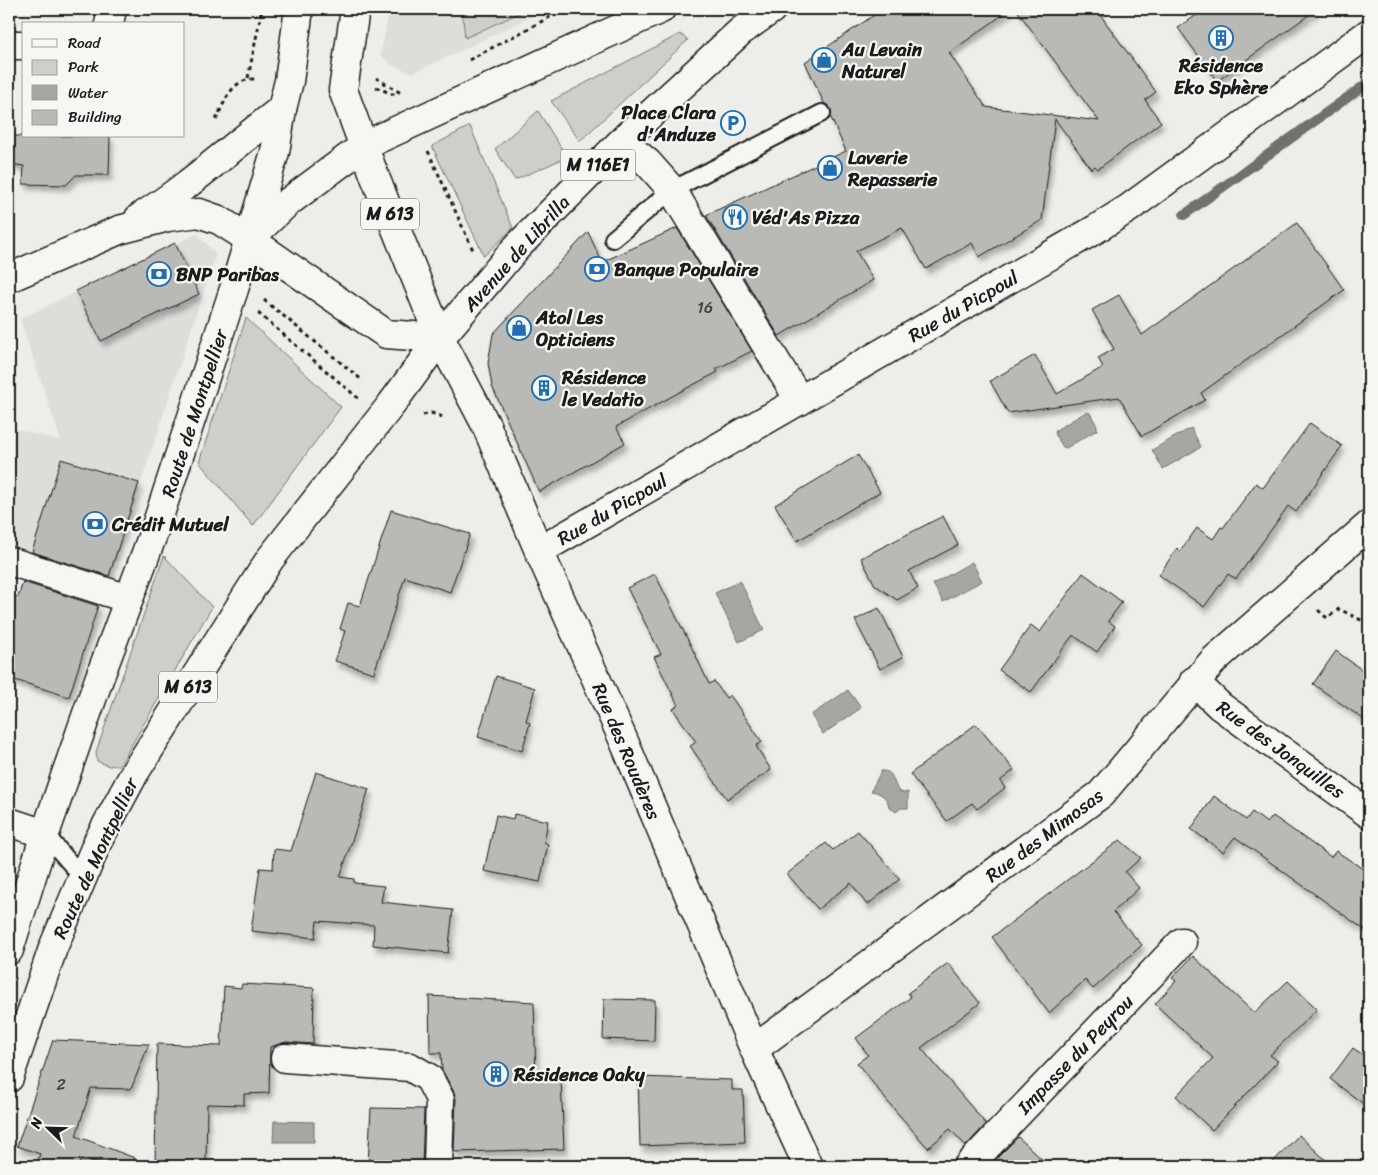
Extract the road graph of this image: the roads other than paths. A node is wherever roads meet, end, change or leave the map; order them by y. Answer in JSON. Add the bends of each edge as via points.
{"nodes":[{"id":1,"x":112,"y":9,"type":"edge"},
{"id":2,"x":299,"y":9,"type":"edge"},
{"id":3,"x":356,"y":9,"type":"edge"},
{"id":4,"x":661,"y":9,"type":"edge"},
{"id":5,"x":772,"y":9,"type":"edge"},
{"id":6,"x":109,"y":22,"type":"edge"},
{"id":7,"x":1369,"y":32,"type":"edge"},
{"id":8,"x":9,"y":45,"type":"edge"},
{"id":9,"x":22,"y":45,"type":"edge"},
{"id":10,"x":282,"y":109,"type":"junction"},
{"id":11,"x":822,"y":113,"type":"dead end"},
{"id":12,"x":365,"y":145,"type":"junction"},
{"id":13,"x":610,"y":154,"type":"junction"},
{"id":14,"x":672,"y":190,"type":"junction"},
{"id":15,"x":119,"y":230,"type":"junction"},
{"id":16,"x":249,"y":239,"type":"junction"},
{"id":17,"x":613,"y":239,"type":"dead end"},
{"id":18,"x":9,"y":278,"type":"edge"},
{"id":19,"x":440,"y":338,"type":"junction"},
{"id":20,"x":800,"y":401,"type":"junction"},
{"id":21,"x":1369,"y":525,"type":"edge"},
{"id":22,"x":539,"y":551,"type":"junction"},
{"id":23,"x":9,"y":561,"type":"edge"},
{"id":24,"x":129,"y":600,"type":"junction"},
{"id":25,"x":1194,"y":681,"type":"junction"},
{"id":26,"x":1369,"y":814,"type":"edge"},
{"id":27,"x":9,"y":822,"type":"edge"},
{"id":28,"x":45,"y":834,"type":"junction"},
{"id":29,"x":83,"y":878,"type":"junction"},
{"id":30,"x":1182,"y":942,"type":"dead end"},
{"id":31,"x":9,"y":950,"type":"edge"},
{"id":32,"x":14,"y":1048,"type":"edge"},
{"id":33,"x":754,"y":1049,"type":"junction"},
{"id":34,"x":285,"y":1058,"type":"dead end"},
{"id":35,"x":9,"y":1078,"type":"edge"},
{"id":36,"x":438,"y":1166,"type":"edge"},
{"id":37,"x":808,"y":1166,"type":"edge"},
{"id":38,"x":968,"y":1166,"type":"edge"}],
"edges":[{"from":1,"to":6,"type":"street"},
{"from":2,"to":10,"type":"street","name":"Route de Montpellier"},
{"from":3,"to":12,"type":"street","number":"M 613","via":[[356,87]]},
{"from":4,"to":12,"type":"street"},
{"from":5,"to":13,"type":"street","name":"Avenue de Librilla","number":"M 116E1","via":[[741,31]]},
{"from":7,"to":20,"type":"street","name":"Rue du Picpoul","via":[[1129,208]]},
{"from":8,"to":9,"type":"street"},
{"from":10,"to":15,"type":"street","via":[[167,201]]},
{"from":10,"to":16,"type":"street","name":"Route de Montpellier","via":[[275,152]]},
{"from":11,"to":14,"type":"lane"},
{"from":12,"to":16,"type":"street","via":[[287,204]]},
{"from":12,"to":19,"type":"street","number":"M 613"},
{"from":13,"to":14,"type":"street","via":[[636,153]]},
{"from":13,"to":19,"type":"street","name":"Avenue de Librilla","number":"M 116E1","via":[[517,247]]},
{"from":14,"to":17,"type":"lane"},
{"from":14,"to":20,"type":"street"},
{"from":15,"to":16,"type":"street","via":[[168,217],[199,213],[219,220]]},
{"from":15,"to":18,"type":"street"},
{"from":16,"to":19,"type":"street","via":[[386,334]]},
{"from":16,"to":24,"type":"street","name":"Route de Montpellier","via":[[162,511]]},
{"from":19,"to":22,"type":"street","name":"Rue des Roudères","via":[[486,425]]},
{"from":19,"to":29,"type":"street","name":"Route de Montpellier","number":"M 613","via":[[270,559],[134,772],[98,841]]},
{"from":20,"to":22,"type":"street","name":"Rue du Picpoul"},
{"from":21,"to":25,"type":"street","name":"Rue des Mimosas"},
{"from":22,"to":33,"type":"street","name":"Rue des Roudères","via":[[623,739]]},
{"from":23,"to":24,"type":"street"},
{"from":24,"to":28,"type":"street","name":"Route de Montpellier"},
{"from":25,"to":26,"type":"street","name":"Rue des Jonquilles","via":[[1220,706]]},
{"from":25,"to":33,"type":"street","name":"Rue des Mimosas","via":[[1101,794]]},
{"from":27,"to":28,"type":"street"},
{"from":28,"to":29,"type":"lane"},
{"from":28,"to":31,"type":"street","name":"Route de Montpellier"},
{"from":29,"to":32,"type":"street","name":"Route de Montpellier","number":"M 613"},
{"from":30,"to":38,"type":"street","name":"Impasse du Peyrou"},
{"from":32,"to":35,"type":"street","name":"Route de Montpellier","number":"M 613"},
{"from":33,"to":37,"type":"street","name":"Rue des Roudères"},
{"from":34,"to":36,"type":"street","via":[[410,1067],[429,1078],[440,1099]]}]}
